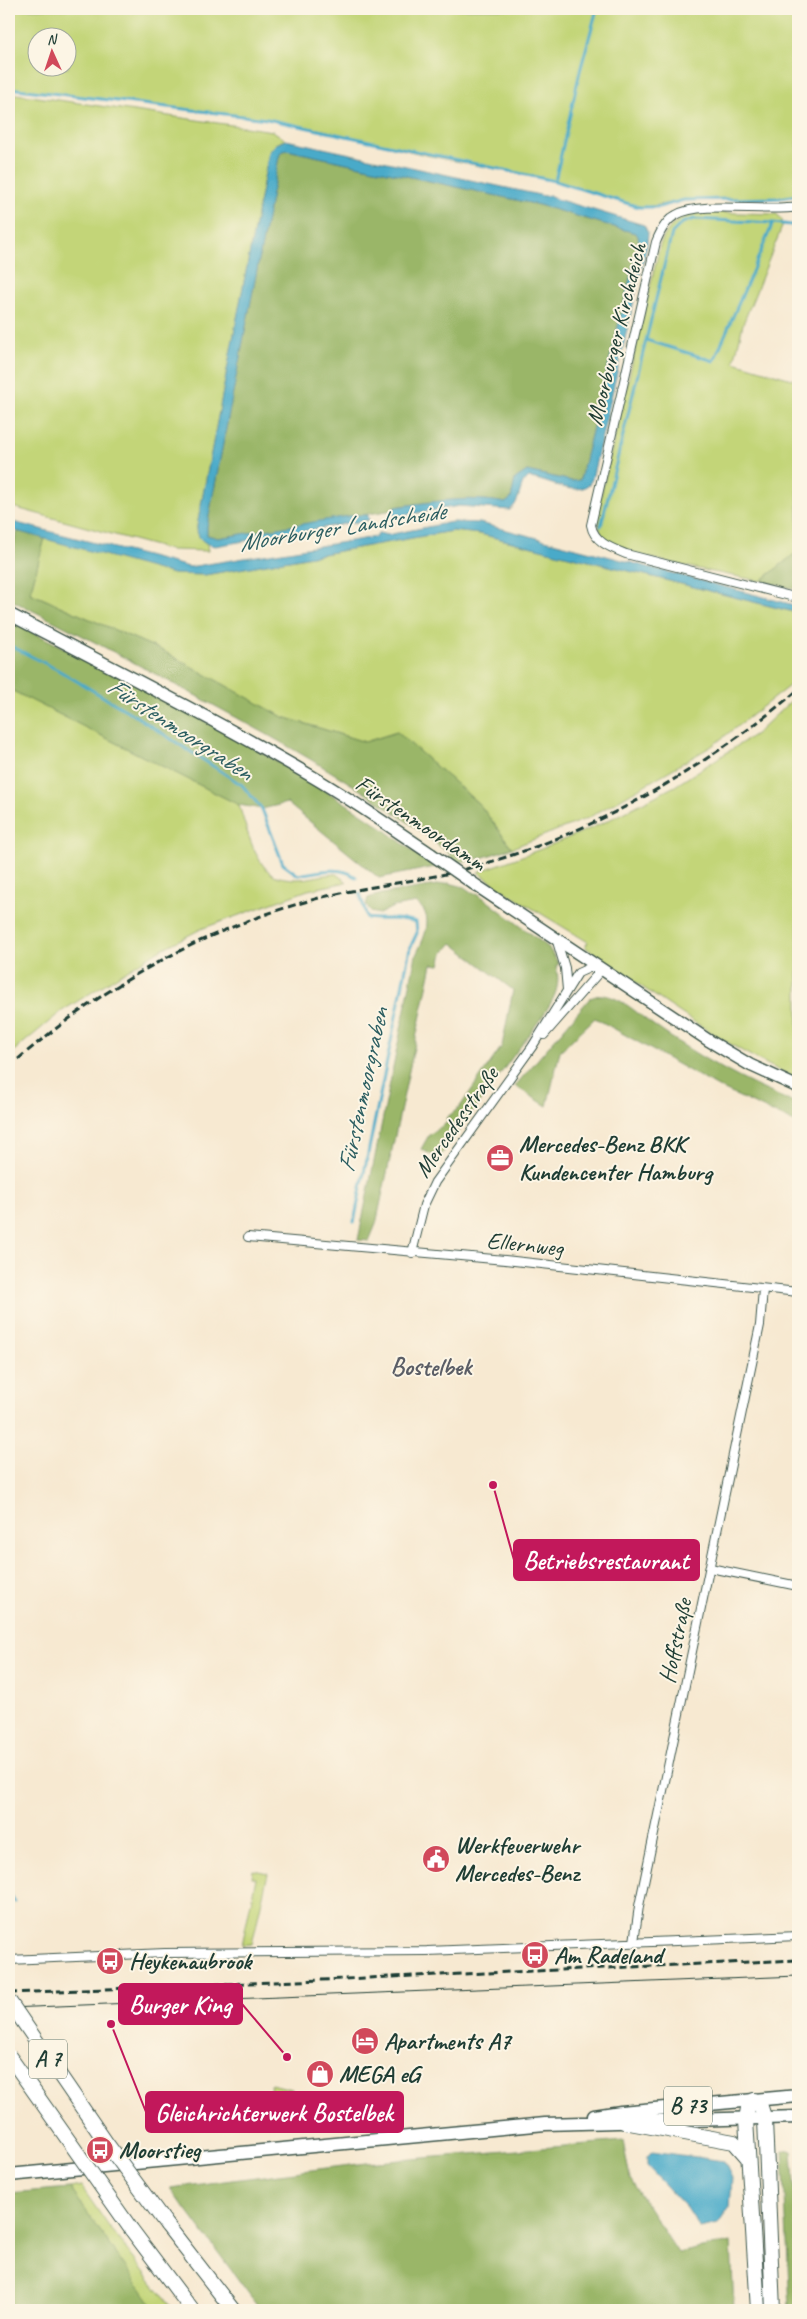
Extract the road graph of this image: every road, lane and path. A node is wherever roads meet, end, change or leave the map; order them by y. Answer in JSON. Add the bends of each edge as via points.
{"nodes":[{"id":1,"x":798,"y":206,"type":"edge"},
{"id":2,"x":798,"y":598,"type":"edge"},
{"id":3,"x":9,"y":614,"type":"edge"},
{"id":4,"x":556,"y":938,"type":"junction"},
{"id":5,"x":602,"y":969,"type":"junction"},
{"id":6,"x":567,"y":990,"type":"junction"},
{"id":7,"x":532,"y":1048,"type":"junction"},
{"id":8,"x":798,"y":1087,"type":"edge"},
{"id":9,"x":248,"y":1237,"type":"dead end"},
{"id":10,"x":412,"y":1253,"type":"junction"},
{"id":11,"x":763,"y":1288,"type":"junction"},
{"id":12,"x":798,"y":1292,"type":"edge"},
{"id":13,"x":710,"y":1568,"type":"junction"},
{"id":14,"x":798,"y":1586,"type":"edge"},
{"id":15,"x":798,"y":1936,"type":"edge"},
{"id":16,"x":634,"y":1942,"type":"junction"},
{"id":17,"x":9,"y":1960,"type":"edge"},
{"id":18,"x":9,"y":2001,"type":"edge"},
{"id":19,"x":9,"y":2056,"type":"edge"},
{"id":20,"x":798,"y":2096,"type":"edge"},
{"id":21,"x":754,"y":2100,"type":"junction"},
{"id":22,"x":798,"y":2117,"type":"edge"},
{"id":23,"x":746,"y":2120,"type":"junction"},
{"id":24,"x":766,"y":2120,"type":"junction"},
{"id":25,"x":624,"y":2122,"type":"junction"},
{"id":26,"x":545,"y":2124,"type":"junction"},
{"id":27,"x":748,"y":2158,"type":"junction"},
{"id":28,"x":9,"y":2175,"type":"edge"},
{"id":29,"x":192,"y":2310,"type":"edge"},
{"id":30,"x":233,"y":2310,"type":"edge"},
{"id":31,"x":758,"y":2310,"type":"edge"},
{"id":32,"x":773,"y":2310,"type":"edge"}],
"edges":[{"from":1,"to":2,"type":"street","name":"Moorburger Kirchdeich","via":[[695,209],[675,215],[663,227],[656,242],[592,512],[592,530],[603,543],[626,554]]},
{"from":3,"to":4,"type":"main road","name":"Fürstenmoordamm","bridge":true,"via":[[272,754],[364,810]]},
{"from":4,"to":5,"type":"main road","name":"Fürstenmoordamm"},
{"from":4,"to":6,"type":"street","via":[[565,968]]},
{"from":5,"to":6,"type":"street","name":"Mercedesstraße","via":[[580,970]]},
{"from":5,"to":7,"type":"street","name":"Mercedesstraße"},
{"from":5,"to":8,"type":"main road","name":"Fürstenmoordamm","via":[[708,1040],[750,1065]]},
{"from":6,"to":7,"type":"street","name":"Mercedesstraße"},
{"from":7,"to":10,"type":"street","name":"Mercedesstraße","via":[[434,1182],[424,1205]]},
{"from":9,"to":10,"type":"street","name":"Ellernweg"},
{"from":10,"to":11,"type":"street","name":"Ellernweg"},
{"from":11,"to":12,"type":"street","name":"Ellernweg"},
{"from":11,"to":13,"type":"street","name":"Hoffstraße","via":[[760,1325]]},
{"from":13,"to":14,"type":"street"},
{"from":13,"to":16,"type":"street","name":"Hoffstraße"},
{"from":15,"to":16,"type":"street"},
{"from":16,"to":17,"type":"street","via":[[427,1951],[165,1953]]},
{"from":18,"to":30,"type":"highway","number":"A 7","bridge":true,"via":[[107,2144]]},
{"from":19,"to":29,"type":"highway","number":"A 7","bridge":true},
{"from":20,"to":21,"type":"main road","number":"B 73"},
{"from":21,"to":23,"type":"highway","via":[[748,2108]]},
{"from":21,"to":24,"type":"highway","via":[[762,2107]]},
{"from":21,"to":26,"type":"main road","number":"B 73","via":[[621,2112]]},
{"from":22,"to":24,"type":"main road","number":"B 73"},
{"from":23,"to":24,"type":"main road","number":"B 73"},
{"from":23,"to":25,"type":"main road","number":"B 73"},
{"from":23,"to":27,"type":"highway"},
{"from":24,"to":32,"type":"highway"},
{"from":25,"to":26,"type":"main road","number":"B 73"},
{"from":25,"to":27,"type":"highway","via":[[734,2142]]},
{"from":26,"to":28,"type":"main road","number":"B 73"},
{"from":27,"to":31,"type":"highway"}]}
